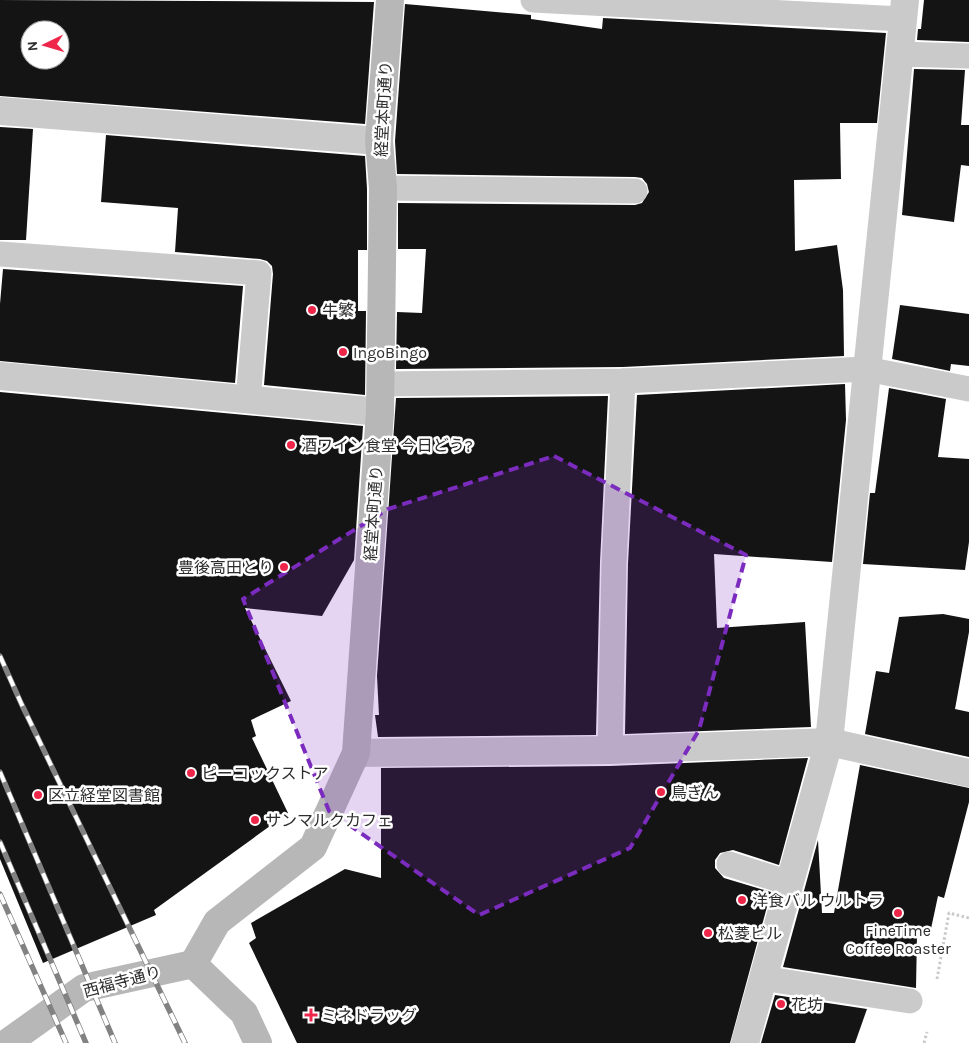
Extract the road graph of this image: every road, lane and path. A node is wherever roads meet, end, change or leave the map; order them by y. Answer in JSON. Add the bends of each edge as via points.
{"nodes":[{"id":1,"x":390,"y":0,"type":"edge"},
{"id":2,"x":533,"y":0,"type":"edge"},
{"id":3,"x":716,"y":5,"type":"edge"},
{"id":4,"x":904,"y":10,"type":"edge"},
{"id":5,"x":898,"y":54,"type":"junction"},
{"id":6,"x":969,"y":56,"type":"edge"},
{"id":7,"x":0,"y":111,"type":"edge"},
{"id":8,"x":379,"y":141,"type":"junction"},
{"id":9,"x":383,"y":188,"type":"junction"},
{"id":10,"x":635,"y":191,"type":"dead end"},
{"id":11,"x":0,"y":254,"type":"edge"},
{"id":12,"x":866,"y":369,"type":"junction"},
{"id":13,"x":0,"y":376,"type":"edge"},
{"id":14,"x":623,"y":381,"type":"junction"},
{"id":15,"x":381,"y":384,"type":"junction"},
{"id":16,"x":969,"y":390,"type":"edge"},
{"id":17,"x":248,"y":400,"type":"junction"},
{"id":18,"x":380,"y":412,"type":"junction"},
{"id":19,"x":829,"y":742,"type":"junction"},
{"id":20,"x":610,"y":750,"type":"junction"},
{"id":21,"x":356,"y":753,"type":"junction"},
{"id":22,"x":969,"y":773,"type":"edge"},
{"id":23,"x":729,"y":864,"type":"dead end"},
{"id":24,"x":789,"y":883,"type":"junction"},
{"id":25,"x":969,"y":918,"type":"edge"},
{"id":26,"x":193,"y":964,"type":"junction"},
{"id":27,"x":762,"y":978,"type":"junction"},
{"id":28,"x":936,"y":986,"type":"dead end"},
{"id":29,"x":910,"y":1001,"type":"dead end"},
{"id":30,"x":928,"y":1029,"type":"dead end"},
{"id":31,"x":7,"y":1043,"type":"edge"},
{"id":32,"x":258,"y":1043,"type":"edge"},
{"id":33,"x":745,"y":1043,"type":"edge"},
{"id":34,"x":924,"y":1043,"type":"edge"}],
"edges":[{"from":1,"to":8,"type":"main road","name":"経堂本町通り"},
{"from":2,"to":3,"type":"lane"},
{"from":3,"to":4,"type":"lane"},
{"from":4,"to":5,"type":"street"},
{"from":5,"to":6,"type":"lane"},
{"from":5,"to":12,"type":"street"},
{"from":7,"to":8,"type":"street"},
{"from":8,"to":9,"type":"main road","name":"経堂本町通り"},
{"from":9,"to":10,"type":"lane"},
{"from":9,"to":15,"type":"main road","name":"経堂本町通り"},
{"from":11,"to":17,"type":"lane","via":[[259,273]]},
{"from":12,"to":14,"type":"lane"},
{"from":12,"to":16,"type":"lane"},
{"from":12,"to":19,"type":"street"},
{"from":13,"to":17,"type":"street"},
{"from":14,"to":15,"type":"lane"},
{"from":14,"to":20,"type":"lane","via":[[614,563]]},
{"from":15,"to":18,"type":"main road","name":"経堂本町通り"},
{"from":17,"to":18,"type":"street"},
{"from":18,"to":21,"type":"main road","name":"経堂本町通り"},
{"from":19,"to":20,"type":"street"},
{"from":19,"to":22,"type":"street"},
{"from":19,"to":24,"type":"street"},
{"from":20,"to":21,"type":"street"},
{"from":21,"to":26,"type":"main road","name":"経堂本町通り","via":[[313,847],[217,922]]},
{"from":23,"to":24,"type":"lane"},
{"from":24,"to":27,"type":"street"},
{"from":25,"to":28,"type":"path","via":[[949,913]]},
{"from":26,"to":31,"type":"main road","name":"西福寺通り","via":[[84,988]]},
{"from":26,"to":32,"type":"main road","via":[[244,1012]]},
{"from":27,"to":29,"type":"lane"},
{"from":27,"to":33,"type":"street"},
{"from":30,"to":34,"type":"path"}]}
